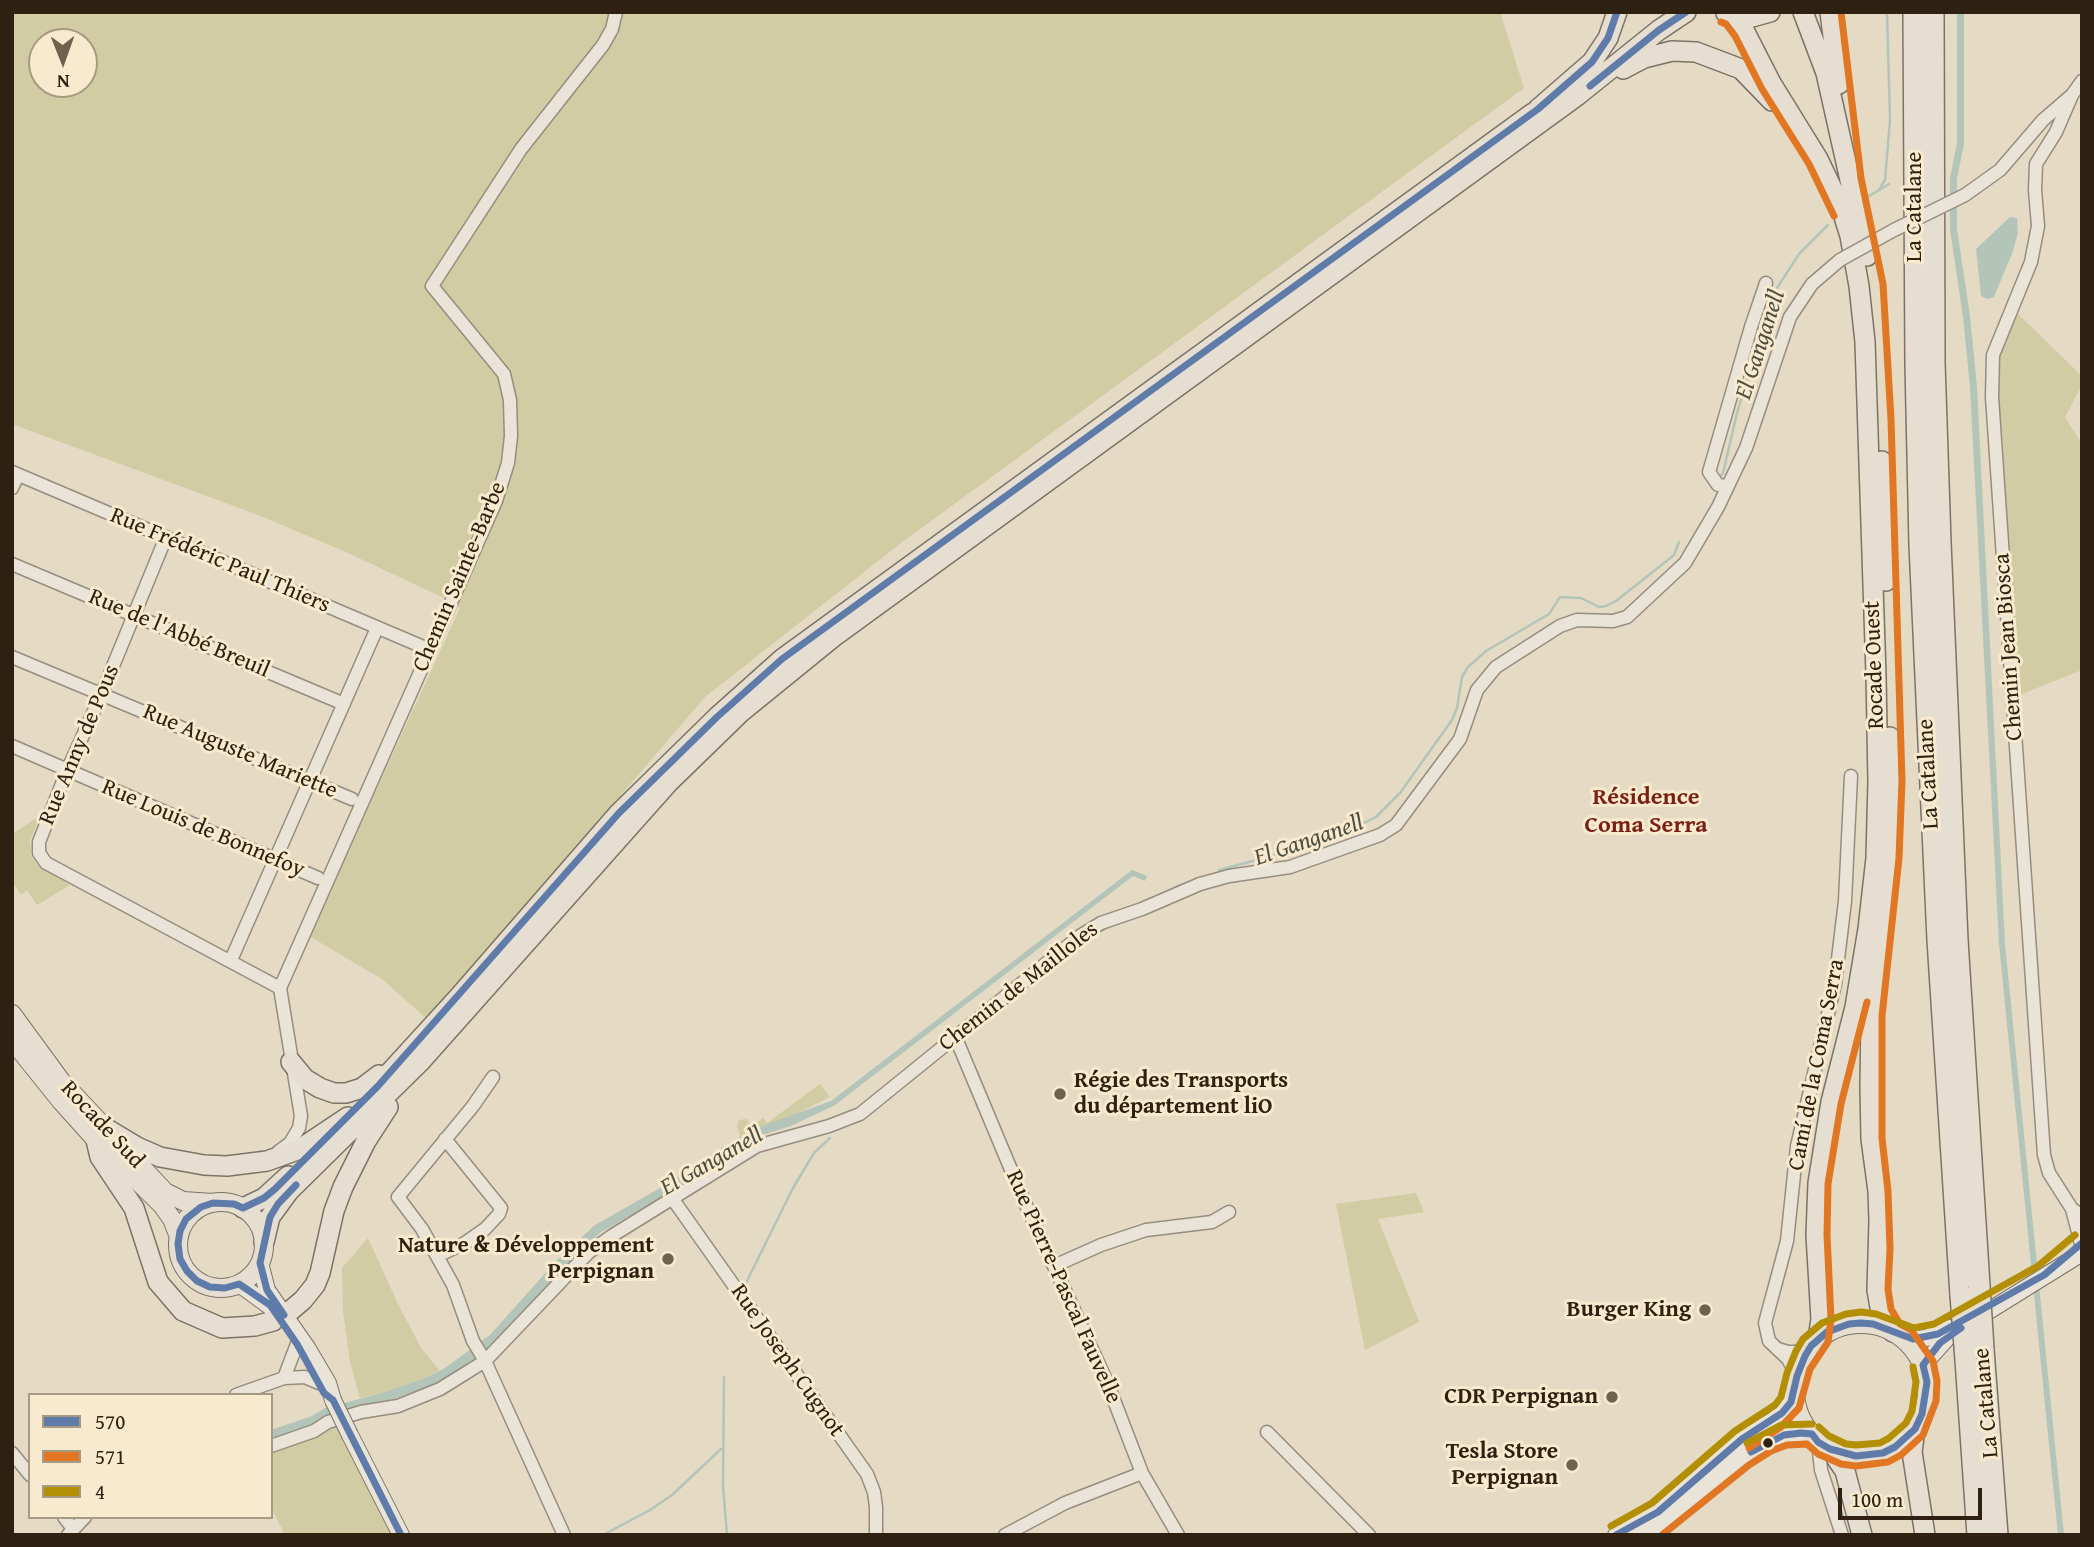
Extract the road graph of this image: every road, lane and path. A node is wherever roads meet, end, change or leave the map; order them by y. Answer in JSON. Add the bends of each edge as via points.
{"nodes":[{"id":1,"x":616,"y":12,"type":"edge"},
{"id":2,"x":1617,"y":12,"type":"edge"},
{"id":3,"x":1669,"y":12,"type":"edge"},
{"id":4,"x":1686,"y":12,"type":"edge"},
{"id":5,"x":1770,"y":12,"type":"edge"},
{"id":6,"x":1803,"y":12,"type":"edge"},
{"id":7,"x":1830,"y":12,"type":"edge"},
{"id":8,"x":1914,"y":12,"type":"edge"},
{"id":9,"x":1933,"y":12,"type":"edge"},
{"id":10,"x":1729,"y":14,"type":"edge"},
{"id":11,"x":2082,"y":81,"type":"edge"},
{"id":12,"x":2072,"y":94,"type":"junction"},
{"id":13,"x":1578,"y":96,"type":"junction"},
{"id":14,"x":1538,"y":109,"type":"junction"},
{"id":15,"x":1804,"y":135,"type":"junction"},
{"id":16,"x":1851,"y":180,"type":"junction"},
{"id":17,"x":1766,"y":283,"type":"dead end"},
{"id":18,"x":15,"y":474,"type":"edge"},
{"id":19,"x":1728,"y":486,"type":"junction"},
{"id":20,"x":12,"y":488,"type":"edge"},
{"id":21,"x":166,"y":537,"type":"junction"},
{"id":22,"x":12,"y":564,"type":"edge"},
{"id":23,"x":135,"y":614,"type":"junction"},
{"id":24,"x":377,"y":628,"type":"junction"},
{"id":25,"x":428,"y":649,"type":"junction"},
{"id":26,"x":12,"y":657,"type":"edge"},
{"id":27,"x":102,"y":693,"type":"junction"},
{"id":28,"x":344,"y":704,"type":"junction"},
{"id":29,"x":12,"y":746,"type":"edge"},
{"id":30,"x":67,"y":771,"type":"junction"},
{"id":31,"x":1852,"y":776,"type":"dead end"},
{"id":32,"x":309,"y":782,"type":"junction"},
{"id":33,"x":352,"y":799,"type":"dead end"},
{"id":34,"x":275,"y":860,"type":"junction"},
{"id":35,"x":318,"y":878,"type":"dead end"},
{"id":36,"x":231,"y":960,"type":"junction"},
{"id":37,"x":280,"y":988,"type":"junction"},
{"id":38,"x":12,"y":1014,"type":"edge"},
{"id":39,"x":428,"y":1031,"type":"junction"},
{"id":40,"x":955,"y":1036,"type":"junction"},
{"id":41,"x":12,"y":1040,"type":"edge"},
{"id":42,"x":421,"y":1061,"type":"junction"},
{"id":43,"x":291,"y":1062,"type":"junction"},
{"id":44,"x":493,"y":1077,"type":"dead end"},
{"id":45,"x":348,"y":1118,"type":"junction"},
{"id":46,"x":99,"y":1133,"type":"junction"},
{"id":47,"x":445,"y":1139,"type":"junction"},
{"id":48,"x":267,"y":1161,"type":"junction"},
{"id":49,"x":307,"y":1166,"type":"junction"},
{"id":50,"x":672,"y":1198,"type":"junction"},
{"id":51,"x":214,"y":1203,"type":"junction"},
{"id":52,"x":243,"y":1208,"type":"junction"},
{"id":53,"x":1229,"y":1212,"type":"dead end"},
{"id":54,"x":2077,"y":1212,"type":"edge"},
{"id":55,"x":178,"y":1237,"type":"junction"},
{"id":56,"x":264,"y":1242,"type":"junction"},
{"id":57,"x":2081,"y":1243,"type":"edge"},
{"id":58,"x":2082,"y":1253,"type":"edge"},
{"id":59,"x":437,"y":1256,"type":"junction"},
{"id":60,"x":260,"y":1264,"type":"junction"},
{"id":61,"x":1054,"y":1266,"type":"junction"},
{"id":62,"x":2043,"y":1275,"type":"junction"},
{"id":63,"x":239,"y":1284,"type":"junction"},
{"id":64,"x":1970,"y":1290,"type":"junction"},
{"id":65,"x":2020,"y":1290,"type":"junction"},
{"id":66,"x":277,"y":1310,"type":"junction"},
{"id":67,"x":1898,"y":1334,"type":"junction"},
{"id":68,"x":1814,"y":1343,"type":"junction"},
{"id":69,"x":297,"y":1344,"type":"junction"},
{"id":70,"x":1775,"y":1348,"type":"junction"},
{"id":71,"x":1974,"y":1354,"type":"junction"},
{"id":72,"x":484,"y":1359,"type":"junction"},
{"id":73,"x":1923,"y":1365,"type":"junction"},
{"id":74,"x":284,"y":1378,"type":"junction"},
{"id":75,"x":1796,"y":1379,"type":"junction"},
{"id":76,"x":319,"y":1384,"type":"junction"},
{"id":77,"x":242,"y":1393,"type":"edge"},
{"id":78,"x":333,"y":1400,"type":"junction"},
{"id":79,"x":1915,"y":1429,"type":"junction"},
{"id":80,"x":1267,"y":1432,"type":"dead end"},
{"id":81,"x":273,"y":1445,"type":"edge"},
{"id":82,"x":1820,"y":1446,"type":"junction"},
{"id":83,"x":12,"y":1453,"type":"edge"},
{"id":84,"x":28,"y":1473,"type":"edge"},
{"id":85,"x":1142,"y":1473,"type":"junction"},
{"id":86,"x":83,"y":1519,"type":"edge"},
{"id":87,"x":71,"y":1532,"type":"edge"},
{"id":88,"x":401,"y":1535,"type":"edge"},
{"id":89,"x":564,"y":1535,"type":"edge"},
{"id":90,"x":876,"y":1535,"type":"edge"},
{"id":91,"x":1005,"y":1535,"type":"edge"},
{"id":92,"x":1178,"y":1535,"type":"edge"},
{"id":93,"x":1369,"y":1535,"type":"edge"},
{"id":94,"x":1616,"y":1535,"type":"edge"},
{"id":95,"x":1643,"y":1535,"type":"edge"},
{"id":96,"x":1842,"y":1535,"type":"edge"},
{"id":97,"x":1862,"y":1535,"type":"edge"},
{"id":98,"x":1925,"y":1535,"type":"edge"},
{"id":99,"x":1978,"y":1535,"type":"edge"},
{"id":100,"x":1997,"y":1535,"type":"edge"}],
"edges":[{"from":1,"to":25,"type":"street","name":"Chemin Sainte-Barbe","via":[[603,45],[521,149],[432,286],[504,374],[511,436],[496,501]]},
{"from":2,"to":14,"type":"highway","via":[[1608,38],[1592,62]]},
{"from":3,"to":14,"type":"highway"},
{"from":4,"to":13,"type":"highway"},
{"from":5,"to":10,"type":"highway","name":"Rocade Ouest","via":[[1752,17]]},
{"from":6,"to":16,"type":"highway","name":"Rocade Ouest","via":[[1826,73]]},
{"from":7,"to":16,"type":"highway"},
{"from":8,"to":64,"type":"highway","name":"La Catalane","via":[[1920,545],[1938,940]]},
{"from":9,"to":64,"type":"highway","name":"La Catalane","via":[[1934,363]]},
{"from":10,"to":15,"type":"highway","name":"Rocade Ouest"},
{"from":11,"to":12,"type":"street","name":"Chemin de Mailloles"},
{"from":12,"to":19,"type":"street","name":"Chemin de Mailloles","bridge":true,"via":[[2000,170],[1965,195],[1840,260],[1812,284],[1790,317],[1746,448]]},
{"from":12,"to":54,"type":"street","name":"Chemin Jean Biosca","via":[[2036,164],[2038,226],[2031,262],[1993,355],[1992,397],[2044,1155],[2049,1173]]},
{"from":13,"to":15,"type":"highway","via":[[1644,58],[1672,51],[1696,52],[1741,69]]},
{"from":13,"to":42,"type":"highway","via":[[836,635],[740,713],[669,782]]},
{"from":14,"to":39,"type":"highway","via":[[782,659],[619,813]]},
{"from":15,"to":68,"type":"highway","name":"Rocade Ouest","via":[[1841,207],[1859,286],[1878,782],[1868,929],[1818,1183],[1821,1319]]},
{"from":16,"to":67,"type":"highway","name":"Rocade Ouest","via":[[1872,285],[1881,419],[1892,781],[1889,857],[1871,1015],[1871,1139],[1879,1222],[1877,1290],[1881,1313]]},
{"from":17,"to":19,"type":"street","via":[[1709,472],[1718,485]]},
{"from":18,"to":20,"type":"street"},
{"from":18,"to":21,"type":"street","name":"Rue Frédéric Paul Thiers"},
{"from":19,"to":40,"type":"street","name":"Chemin de Mailloles","via":[[1685,563],[1627,617],[1577,620],[1560,626],[1489,673],[1476,690],[1460,739],[1396,825],[1290,867],[1200,884],[1101,923]]},
{"from":21,"to":23,"type":"street","name":"Rue Anny de Pous"},
{"from":21,"to":24,"type":"street","name":"Rue Frédéric Paul Thiers"},
{"from":22,"to":23,"type":"street","name":"Rue de l'Abbé Breuil"},
{"from":23,"to":27,"type":"street","name":"Rue Anny de Pous"},
{"from":23,"to":28,"type":"street","name":"Rue de l'Abbé Breuil"},
{"from":24,"to":25,"type":"street","name":"Rue Frédéric Paul Thiers"},
{"from":24,"to":28,"type":"street"},
{"from":25,"to":37,"type":"street","name":"Chemin Sainte-Barbe"},
{"from":26,"to":27,"type":"street","name":"Rue Auguste Mariette"},
{"from":27,"to":30,"type":"street","name":"Rue Anny de Pous"},
{"from":27,"to":32,"type":"street","name":"Rue Auguste Mariette"},
{"from":28,"to":32,"type":"street"},
{"from":29,"to":30,"type":"street","name":"Rue Louis de Bonnefoy"},
{"from":30,"to":34,"type":"street","name":"Rue Louis de Bonnefoy"},
{"from":30,"to":36,"type":"street","name":"Rue Anny de Pous","via":[[39,842],[38,853],[46,863]]},
{"from":31,"to":70,"type":"street","name":"Camí de la Coma Serra","via":[[1835,984],[1800,1134],[1790,1224],[1765,1323]]},
{"from":32,"to":33,"type":"street","name":"Rue Auguste Mariette"},
{"from":32,"to":34,"type":"street"},
{"from":34,"to":35,"type":"street","name":"Rue Louis de Bonnefoy"},
{"from":34,"to":36,"type":"street"},
{"from":36,"to":37,"type":"street","name":"Rue Anny de Pous"},
{"from":37,"to":43,"type":"street"},
{"from":38,"to":46,"type":"main road","name":"Rocade Sud"},
{"from":39,"to":43,"type":"highway","via":[[375,1079],[346,1093],[320,1088]]},
{"from":39,"to":45,"type":"highway"},
{"from":40,"to":50,"type":"street","name":"Chemin de Mailloles","via":[[860,1114],[770,1140]]},
{"from":40,"to":61,"type":"street","name":"Rue Pierre-Pascal Fauvelle"},
{"from":41,"to":46,"type":"main road","name":"Rocade Sud","via":[[61,1101]]},
{"from":42,"to":49,"type":"highway"},
{"from":42,"to":66,"type":"highway","via":[[360,1151],[334,1211],[315,1285],[303,1300]]},
{"from":43,"to":48,"type":"street","via":[[299,1128],[290,1143]]},
{"from":44,"to":47,"type":"street"},
{"from":45,"to":48,"type":"highway","via":[[300,1149]]},
{"from":45,"to":49,"type":"highway"},
{"from":46,"to":48,"type":"highway","via":[[178,1161],[227,1166]]},
{"from":46,"to":51,"type":"main road","name":"Rocade Sud","via":[[165,1192],[183,1201]]},
{"from":46,"to":55,"type":"main road","name":"Rocade Sud","via":[[162,1205]]},
{"from":46,"to":66,"type":"highway","via":[[100,1157],[134,1208],[158,1282],[183,1311],[222,1328],[255,1326]]},
{"from":47,"to":59,"type":"street","via":[[398,1197]]},
{"from":47,"to":59,"type":"street","via":[[501,1208],[485,1229]]},
{"from":49,"to":52,"type":"highway"},
{"from":49,"to":56,"type":"highway","via":[[270,1217]]},
{"from":50,"to":72,"type":"street","name":"Chemin de Mailloles","via":[[588,1253]]},
{"from":50,"to":90,"type":"street","name":"Rue Joseph Cugnot","via":[[867,1474],[874,1492]]},
{"from":51,"to":52,"type":"main road"},
{"from":51,"to":55,"type":"main road","via":[[191,1214]]},
{"from":52,"to":56,"type":"main road","via":[[260,1226]]},
{"from":53,"to":61,"type":"street","via":[[1212,1223],[1146,1230]]},
{"from":54,"to":57,"type":"street","name":"Chemin Jean Biosca"},
{"from":55,"to":63,"type":"main road","via":[[180,1259],[197,1281],[218,1288]]},
{"from":56,"to":60,"type":"main road"},
{"from":57,"to":62,"type":"main road"},
{"from":58,"to":62,"type":"main road"},
{"from":59,"to":72,"type":"street"},
{"from":60,"to":63,"type":"main road"},
{"from":60,"to":66,"type":"main road"},
{"from":61,"to":85,"type":"street","name":"Rue Pierre-Pascal Fauvelle"},
{"from":62,"to":65,"type":"main road"},
{"from":63,"to":66,"type":"main road"},
{"from":64,"to":71,"type":"highway","name":"La Catalane","bridge":true},
{"from":65,"to":67,"type":"main road","via":[[1938,1334],[1913,1339]]},
{"from":65,"to":73,"type":"main road","via":[[1950,1335]]},
{"from":66,"to":69,"type":"main road"},
{"from":66,"to":78,"type":"main road","via":[[321,1371]]},
{"from":67,"to":68,"type":"main road","via":[[1873,1324],[1849,1324]]},
{"from":67,"to":73,"type":"main road"},
{"from":68,"to":70,"type":"street","via":[[1788,1352]]},
{"from":68,"to":75,"type":"main road"},
{"from":69,"to":74,"type":"street"},
{"from":69,"to":76,"type":"main road"},
{"from":70,"to":75,"type":"street","via":[[1788,1359]]},
{"from":71,"to":99,"type":"highway","name":"La Catalane"},
{"from":71,"to":100,"type":"highway","name":"La Catalane"},
{"from":72,"to":81,"type":"street","name":"Chemin de Mailloles","via":[[440,1389],[398,1406],[350,1415]]},
{"from":72,"to":89,"type":"street"},
{"from":73,"to":79,"type":"main road","via":[[1926,1399]]},
{"from":74,"to":76,"type":"street","via":[[305,1377]]},
{"from":74,"to":77,"type":"street"},
{"from":75,"to":82,"type":"main road","via":[[1796,1404]]},
{"from":75,"to":94,"type":"main road","via":[[1791,1402],[1775,1419],[1742,1439],[1658,1512]]},
{"from":76,"to":78,"type":"main road"},
{"from":78,"to":88,"type":"main road","bridge":true},
{"from":79,"to":82,"type":"main road","via":[[1895,1447],[1869,1456]]},
{"from":79,"to":98,"type":"highway","via":[[1913,1461]]},
{"from":80,"to":93,"type":"street"},
{"from":82,"to":95,"type":"main road","via":[[1784,1435],[1766,1442]]},
{"from":82,"to":96,"type":"street"},
{"from":82,"to":97,"type":"highway","via":[[1845,1471]]},
{"from":83,"to":84,"type":"street"},
{"from":85,"to":91,"type":"street","via":[[1065,1503]]},
{"from":85,"to":92,"type":"street","name":"Rue Pierre-Pascal Fauvelle"},
{"from":86,"to":87,"type":"street"}]}
